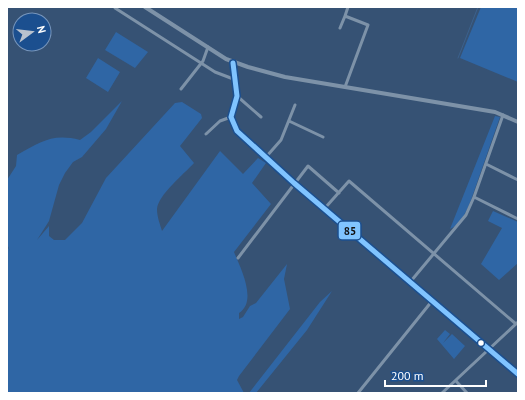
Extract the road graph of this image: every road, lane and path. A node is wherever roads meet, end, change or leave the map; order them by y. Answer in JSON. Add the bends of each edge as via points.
{"nodes":[{"id":1,"x":145,"y":7,"type":"edge"},
{"id":2,"x":348,"y":7,"type":"edge"},
{"id":3,"x":115,"y":8,"type":"dead end"},
{"id":4,"x":345,"y":16,"type":"junction"},
{"id":5,"x":340,"y":28,"type":"dead end"},
{"id":6,"x":208,"y":47,"type":"junction"},
{"id":7,"x":201,"y":63,"type":"junction"},
{"id":8,"x":233,"y":63,"type":"junction"},
{"id":9,"x":236,"y":80,"type":"junction"},
{"id":10,"x":345,"y":87,"type":"junction"},
{"id":11,"x":181,"y":89,"type":"dead end"},
{"id":12,"x":237,"y":96,"type":"junction"},
{"id":13,"x":295,"y":105,"type":"dead end"},
{"id":14,"x":503,"y":115,"type":"junction"},
{"id":15,"x":231,"y":117,"type":"junction"},
{"id":16,"x":261,"y":117,"type":"dead end"},
{"id":17,"x":289,"y":121,"type":"junction"},
{"id":18,"x":518,"y":122,"type":"edge"},
{"id":19,"x":206,"y":134,"type":"dead end"},
{"id":20,"x":323,"y":136,"type":"dead end"},
{"id":21,"x":266,"y":157,"type":"junction"},
{"id":22,"x":486,"y":164,"type":"junction"},
{"id":23,"x":518,"y":180,"type":"edge"},
{"id":24,"x":294,"y":182,"type":"junction"},
{"id":25,"x":339,"y":192,"type":"junction"},
{"id":26,"x":474,"y":197,"type":"junction"},
{"id":27,"x":325,"y":208,"type":"junction"},
{"id":28,"x":518,"y":219,"type":"edge"},
{"id":29,"x":434,"y":254,"type":"junction"},
{"id":30,"x":238,"y":258,"type":"dead end"},
{"id":31,"x":411,"y":281,"type":"junction"},
{"id":32,"x":432,"y":301,"type":"junction"},
{"id":33,"x":517,"y":323,"type":"edge"},
{"id":34,"x":490,"y":349,"type":"junction"},
{"id":35,"x":518,"y":374,"type":"edge"},
{"id":36,"x":456,"y":381,"type":"junction"},
{"id":37,"x":358,"y":393,"type":"edge"},
{"id":38,"x":442,"y":393,"type":"edge"},
{"id":39,"x":467,"y":393,"type":"edge"}],
"edges":[{"from":1,"to":6,"type":"street"},
{"from":2,"to":4,"type":"street"},
{"from":3,"to":7,"type":"street"},
{"from":4,"to":5,"type":"street"},
{"from":4,"to":10,"type":"street","via":[[368,25]]},
{"from":6,"to":7,"type":"street"},
{"from":6,"to":8,"type":"street"},
{"from":7,"to":9,"type":"street"},
{"from":7,"to":11,"type":"street"},
{"from":8,"to":9,"type":"street"},
{"from":8,"to":10,"type":"street","via":[[285,77]]},
{"from":9,"to":12,"type":"street"},
{"from":10,"to":14,"type":"street"},
{"from":12,"to":15,"type":"street"},
{"from":12,"to":16,"type":"street"},
{"from":13,"to":17,"type":"street"},
{"from":14,"to":18,"type":"street"},
{"from":14,"to":22,"type":"street"},
{"from":15,"to":19,"type":"street","via":[[220,121]]},
{"from":15,"to":21,"type":"street","via":[[237,131]]},
{"from":17,"to":20,"type":"street"},
{"from":17,"to":21,"type":"street","via":[[281,140]]},
{"from":21,"to":24,"type":"street"},
{"from":22,"to":23,"type":"street"},
{"from":22,"to":26,"type":"street"},
{"from":24,"to":25,"type":"street","via":[[308,166]]},
{"from":24,"to":27,"type":"street"},
{"from":24,"to":30,"type":"street"},
{"from":25,"to":27,"type":"street"},
{"from":25,"to":29,"type":"street","via":[[349,181]]},
{"from":26,"to":28,"type":"street"},
{"from":26,"to":29,"type":"street","via":[[466,215]]},
{"from":27,"to":31,"type":"street"},
{"from":29,"to":31,"type":"street"},
{"from":29,"to":33,"type":"street"},
{"from":31,"to":32,"type":"street"},
{"from":32,"to":34,"type":"street"},
{"from":32,"to":37,"type":"street"},
{"from":33,"to":34,"type":"street"},
{"from":34,"to":35,"type":"street"},
{"from":34,"to":36,"type":"street"},
{"from":36,"to":38,"type":"street"},
{"from":36,"to":39,"type":"street"}]}
